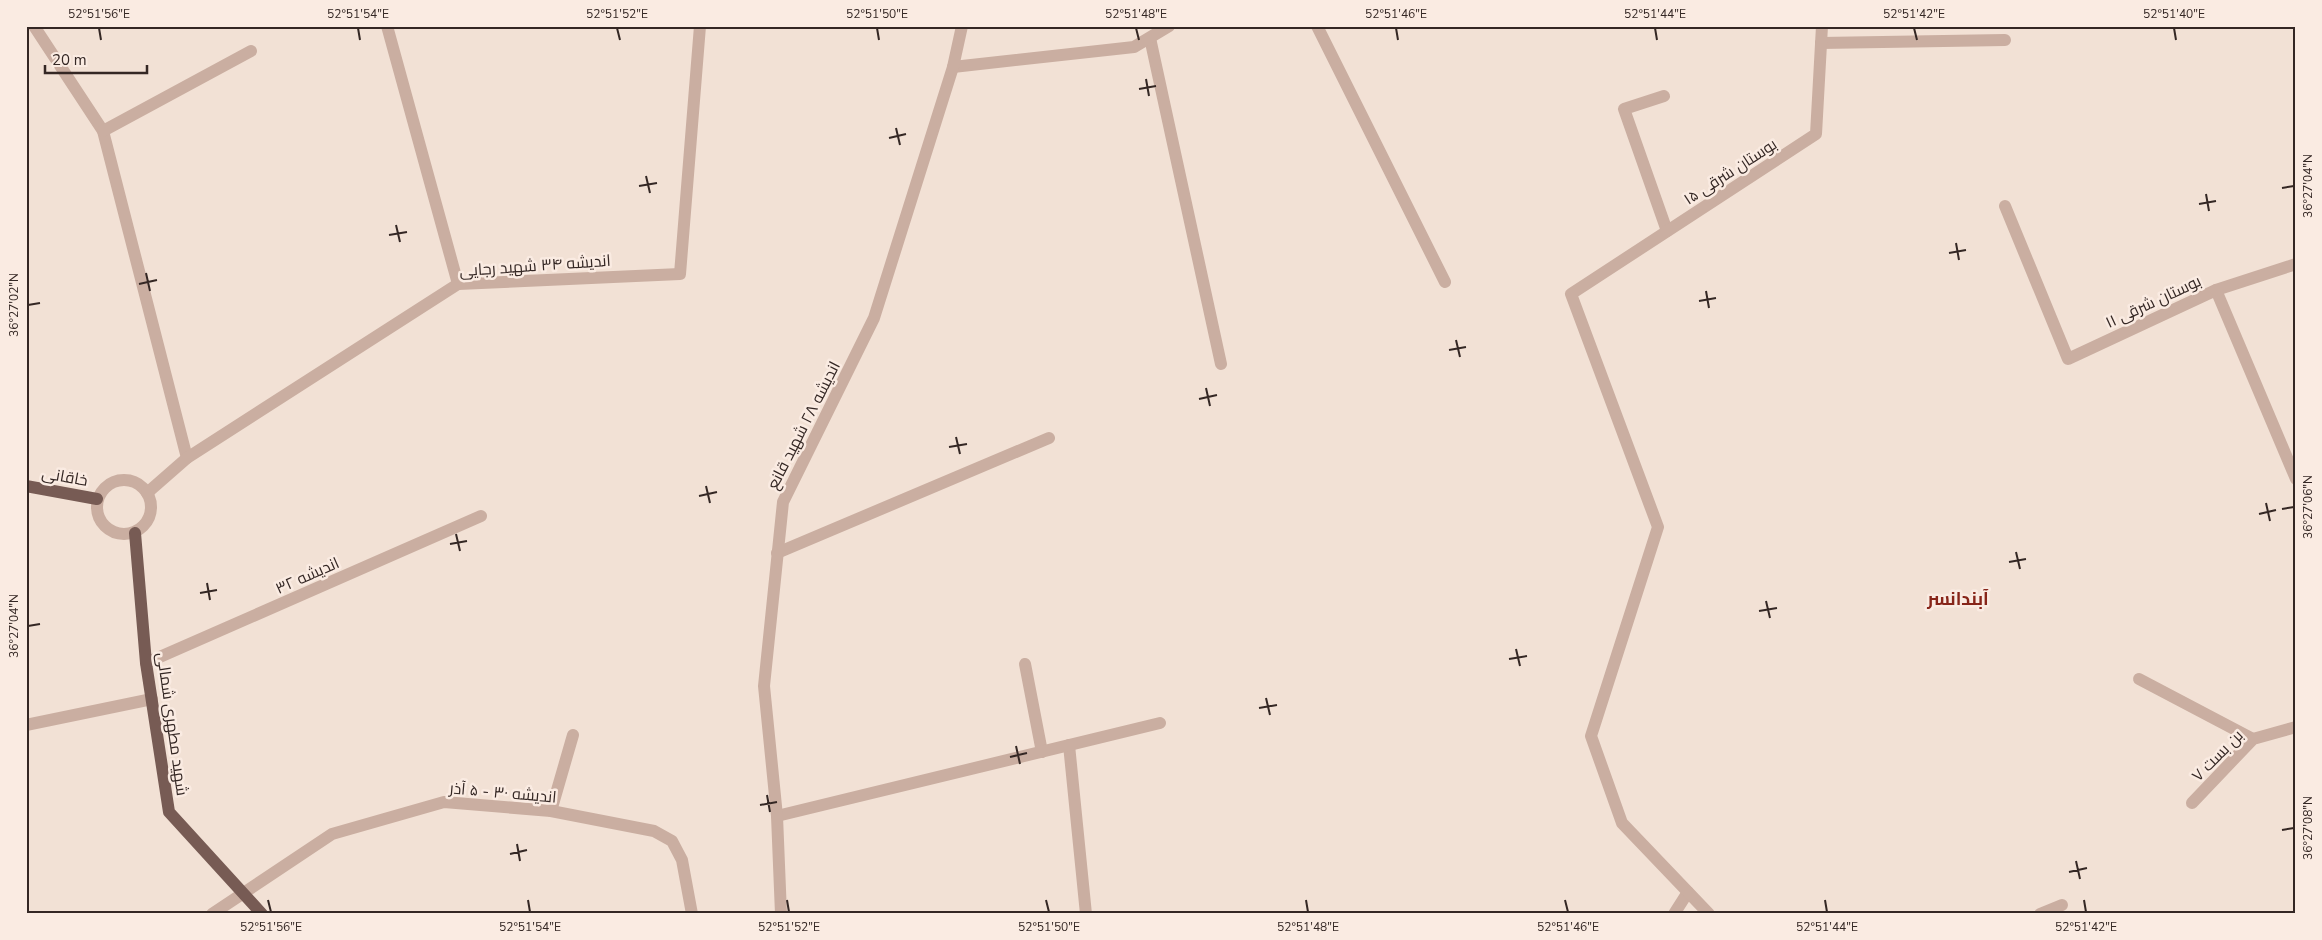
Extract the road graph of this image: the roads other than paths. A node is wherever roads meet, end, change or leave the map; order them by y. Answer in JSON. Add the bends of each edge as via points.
{"nodes":[{"id":1,"x":34,"y":26,"type":"edge"},
{"id":2,"x":387,"y":26,"type":"edge"},
{"id":3,"x":700,"y":26,"type":"edge"},
{"id":4,"x":962,"y":26,"type":"edge"},
{"id":5,"x":1168,"y":26,"type":"edge"},
{"id":6,"x":1317,"y":26,"type":"edge"},
{"id":7,"x":1822,"y":26,"type":"edge"},
{"id":8,"x":1150,"y":38,"type":"junction"},
{"id":9,"x":2005,"y":40,"type":"dead end"},
{"id":10,"x":1821,"y":43,"type":"junction"},
{"id":11,"x":251,"y":51,"type":"dead end"},
{"id":12,"x":953,"y":67,"type":"junction"},
{"id":13,"x":1664,"y":96,"type":"dead end"},
{"id":14,"x":103,"y":132,"type":"junction"},
{"id":15,"x":2005,"y":206,"type":"dead end"},
{"id":16,"x":1667,"y":231,"type":"junction"},
{"id":17,"x":2296,"y":264,"type":"edge"},
{"id":18,"x":1445,"y":282,"type":"dead end"},
{"id":19,"x":458,"y":284,"type":"junction"},
{"id":20,"x":2216,"y":290,"type":"junction"},
{"id":21,"x":1221,"y":364,"type":"dead end"},
{"id":22,"x":1049,"y":438,"type":"dead end"},
{"id":23,"x":187,"y":458,"type":"junction"},
{"id":24,"x":2296,"y":479,"type":"edge"},
{"id":25,"x":26,"y":486,"type":"edge"},
{"id":26,"x":147,"y":493,"type":"junction"},
{"id":27,"x":97,"y":499,"type":"junction"},
{"id":28,"x":481,"y":516,"type":"dead end"},
{"id":29,"x":134,"y":533,"type":"junction"},
{"id":30,"x":777,"y":553,"type":"junction"},
{"id":31,"x":146,"y":663,"type":"junction"},
{"id":32,"x":1025,"y":664,"type":"dead end"},
{"id":33,"x":2139,"y":679,"type":"dead end"},
{"id":34,"x":152,"y":699,"type":"junction"},
{"id":35,"x":1160,"y":723,"type":"dead end"},
{"id":36,"x":26,"y":725,"type":"edge"},
{"id":37,"x":2296,"y":727,"type":"edge"},
{"id":38,"x":573,"y":735,"type":"dead end"},
{"id":39,"x":2253,"y":739,"type":"junction"},
{"id":40,"x":1069,"y":745,"type":"junction"},
{"id":41,"x":1042,"y":752,"type":"junction"},
{"id":42,"x":2192,"y":803,"type":"dead end"},
{"id":43,"x":551,"y":811,"type":"junction"},
{"id":44,"x":778,"y":816,"type":"junction"},
{"id":45,"x":1688,"y":892,"type":"junction"},
{"id":46,"x":244,"y":894,"type":"junction"},
{"id":47,"x":2062,"y":905,"type":"dead end"},
{"id":48,"x":212,"y":914,"type":"edge"},
{"id":49,"x":262,"y":914,"type":"edge"},
{"id":50,"x":692,"y":914,"type":"edge"},
{"id":51,"x":781,"y":914,"type":"edge"},
{"id":52,"x":1086,"y":914,"type":"edge"},
{"id":53,"x":1674,"y":914,"type":"edge"},
{"id":54,"x":1708,"y":914,"type":"edge"},
{"id":55,"x":2040,"y":914,"type":"edge"}],
"edges":[{"from":1,"to":14,"type":"street"},
{"from":2,"to":19,"type":"street"},
{"from":3,"to":19,"type":"street","name":"اندیشه ۳۴ شهید رجایی","via":[[680,274]]},
{"from":4,"to":12,"type":"street","name":"اندیشه ۲۸ شهید قانع"},
{"from":5,"to":8,"type":"street"},
{"from":6,"to":18,"type":"street"},
{"from":7,"to":10,"type":"street","name":"بوستان شرقی ۱۵"},
{"from":8,"to":12,"type":"street","via":[[1134,47]]},
{"from":8,"to":21,"type":"street"},
{"from":9,"to":10,"type":"street"},
{"from":10,"to":16,"type":"street","name":"بوستان شرقی ۱۵","via":[[1816,134]]},
{"from":11,"to":14,"type":"street"},
{"from":12,"to":30,"type":"street","name":"اندیشه ۲۸ شهید قانع","via":[[874,318],[782,502]]},
{"from":13,"to":16,"type":"street","via":[[1624,109]]},
{"from":14,"to":23,"type":"street"},
{"from":15,"to":20,"type":"street","name":"بوستان شرقی ۱۱","via":[[2068,359]]},
{"from":16,"to":45,"type":"street","name":"بوستان شرقی ۱۵","via":[[1572,294],[1658,527],[1590,736],[1622,823]]},
{"from":17,"to":20,"type":"street"},
{"from":19,"to":23,"type":"street","name":"اندیشه ۳۴ شهید رجایی"},
{"from":20,"to":24,"type":"street","name":"بوستان شرقی ۱۱"},
{"from":22,"to":30,"type":"street"},
{"from":23,"to":26,"type":"street","name":"اندیشه ۳۴ شهید رجایی"},
{"from":25,"to":27,"type":"main road","name":"خاقانی"},
{"from":26,"to":27,"type":"street","via":[[136,483],[120,480],[106,486]]},
{"from":26,"to":29,"type":"street","via":[[152,508],[147,523]]},
{"from":27,"to":29,"type":"street","via":[[97,515],[105,528],[119,535]]},
{"from":28,"to":31,"type":"street","name":"اندیشه ۳۲"},
{"from":29,"to":31,"type":"main road","name":"شهید مطهری شمالی"},
{"from":30,"to":44,"type":"street","name":"اندیشه ۲۸ شهید قانع","via":[[764,686]]},
{"from":31,"to":34,"type":"main road","name":"شهید مطهری شمالی"},
{"from":32,"to":41,"type":"street"},
{"from":33,"to":39,"type":"street"},
{"from":34,"to":36,"type":"street"},
{"from":34,"to":46,"type":"main road","name":"شهید مطهری شمالی","via":[[169,812]]},
{"from":35,"to":40,"type":"street"},
{"from":37,"to":39,"type":"street","name":"بن بست ۷"},
{"from":38,"to":43,"type":"street"},
{"from":39,"to":42,"type":"street","name":"بن بست ۷"},
{"from":40,"to":41,"type":"street"},
{"from":40,"to":52,"type":"street"},
{"from":41,"to":44,"type":"street"},
{"from":43,"to":46,"type":"street","name":"اندیشه ۳۰ - ۵ آذر","via":[[444,802],[332,834]]},
{"from":43,"to":50,"type":"street","name":"اندیشه ۳۰ - ۵ آذر","via":[[654,831],[672,842],[682,860]]},
{"from":44,"to":51,"type":"street","name":"اندیشه ۲۸ شهید قانع"},
{"from":45,"to":53,"type":"street"},
{"from":45,"to":54,"type":"street"},
{"from":46,"to":48,"type":"street","name":"اندیشه ۳۰ - ۵ آذر"},
{"from":46,"to":49,"type":"main road","name":"شهید مطهری شمالی"},
{"from":47,"to":55,"type":"street"}]}
